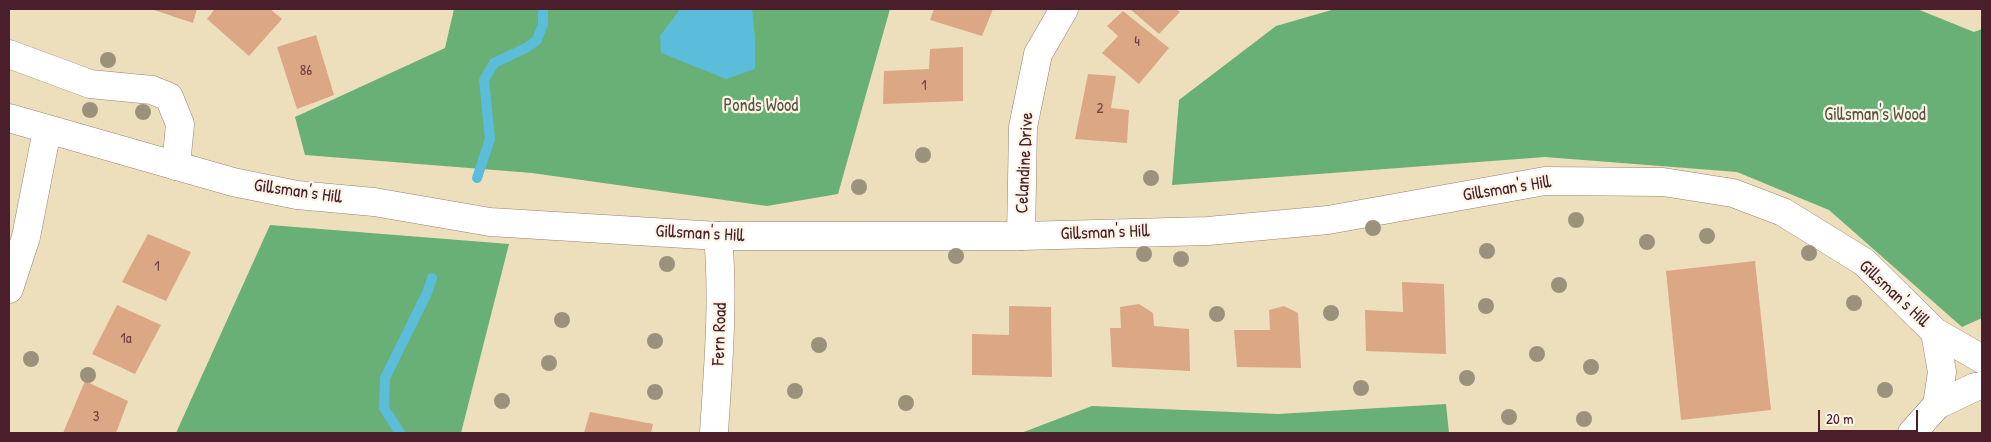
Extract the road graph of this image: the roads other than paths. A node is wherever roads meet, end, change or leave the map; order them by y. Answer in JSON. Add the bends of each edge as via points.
{"nodes":[{"id":1,"x":1064,"y":9,"type":"edge"},
{"id":2,"x":9,"y":54,"type":"edge"},
{"id":3,"x":9,"y":118,"type":"edge"},
{"id":4,"x":48,"y":130,"type":"junction"},
{"id":5,"x":176,"y":166,"type":"junction"},
{"id":6,"x":718,"y":236,"type":"junction"},
{"id":7,"x":1021,"y":236,"type":"junction"},
{"id":8,"x":9,"y":289,"type":"edge"},
{"id":9,"x":1935,"y":332,"type":"junction"},
{"id":10,"x":1982,"y":359,"type":"edge"},
{"id":11,"x":1982,"y":386,"type":"edge"},
{"id":12,"x":1937,"y":405,"type":"junction"},
{"id":13,"x":714,"y":433,"type":"edge"},
{"id":14,"x":1912,"y":433,"type":"edge"}],
"edges":[{"from":1,"to":7,"type":"street","name":"Celandine Drive","via":[[1038,54],[1023,127]]},
{"from":2,"to":5,"type":"street","via":[[90,84],[152,90],[168,97],[180,124]]},
{"from":3,"to":4,"type":"street","name":"Gillsman's Hill"},
{"from":4,"to":5,"type":"street","name":"Gillsman's Hill"},
{"from":4,"to":8,"type":"street","via":[[26,237]]},
{"from":5,"to":6,"type":"street","name":"Gillsman's Hill","via":[[297,195],[374,202],[490,222]]},
{"from":6,"to":7,"type":"street","name":"Gillsman's Hill"},
{"from":6,"to":13,"type":"street","name":"Fern Road","via":[[721,324]]},
{"from":7,"to":9,"type":"street","name":"Gillsman's Hill","via":[[1208,231],[1328,220],[1545,180],[1662,182],[1733,193],[1782,212],[1864,262]]},
{"from":9,"to":10,"type":"street","name":"Gillsman's Hill"},
{"from":9,"to":12,"type":"street","via":[[1942,372]]},
{"from":11,"to":12,"type":"street"},
{"from":12,"to":14,"type":"street"}]}
